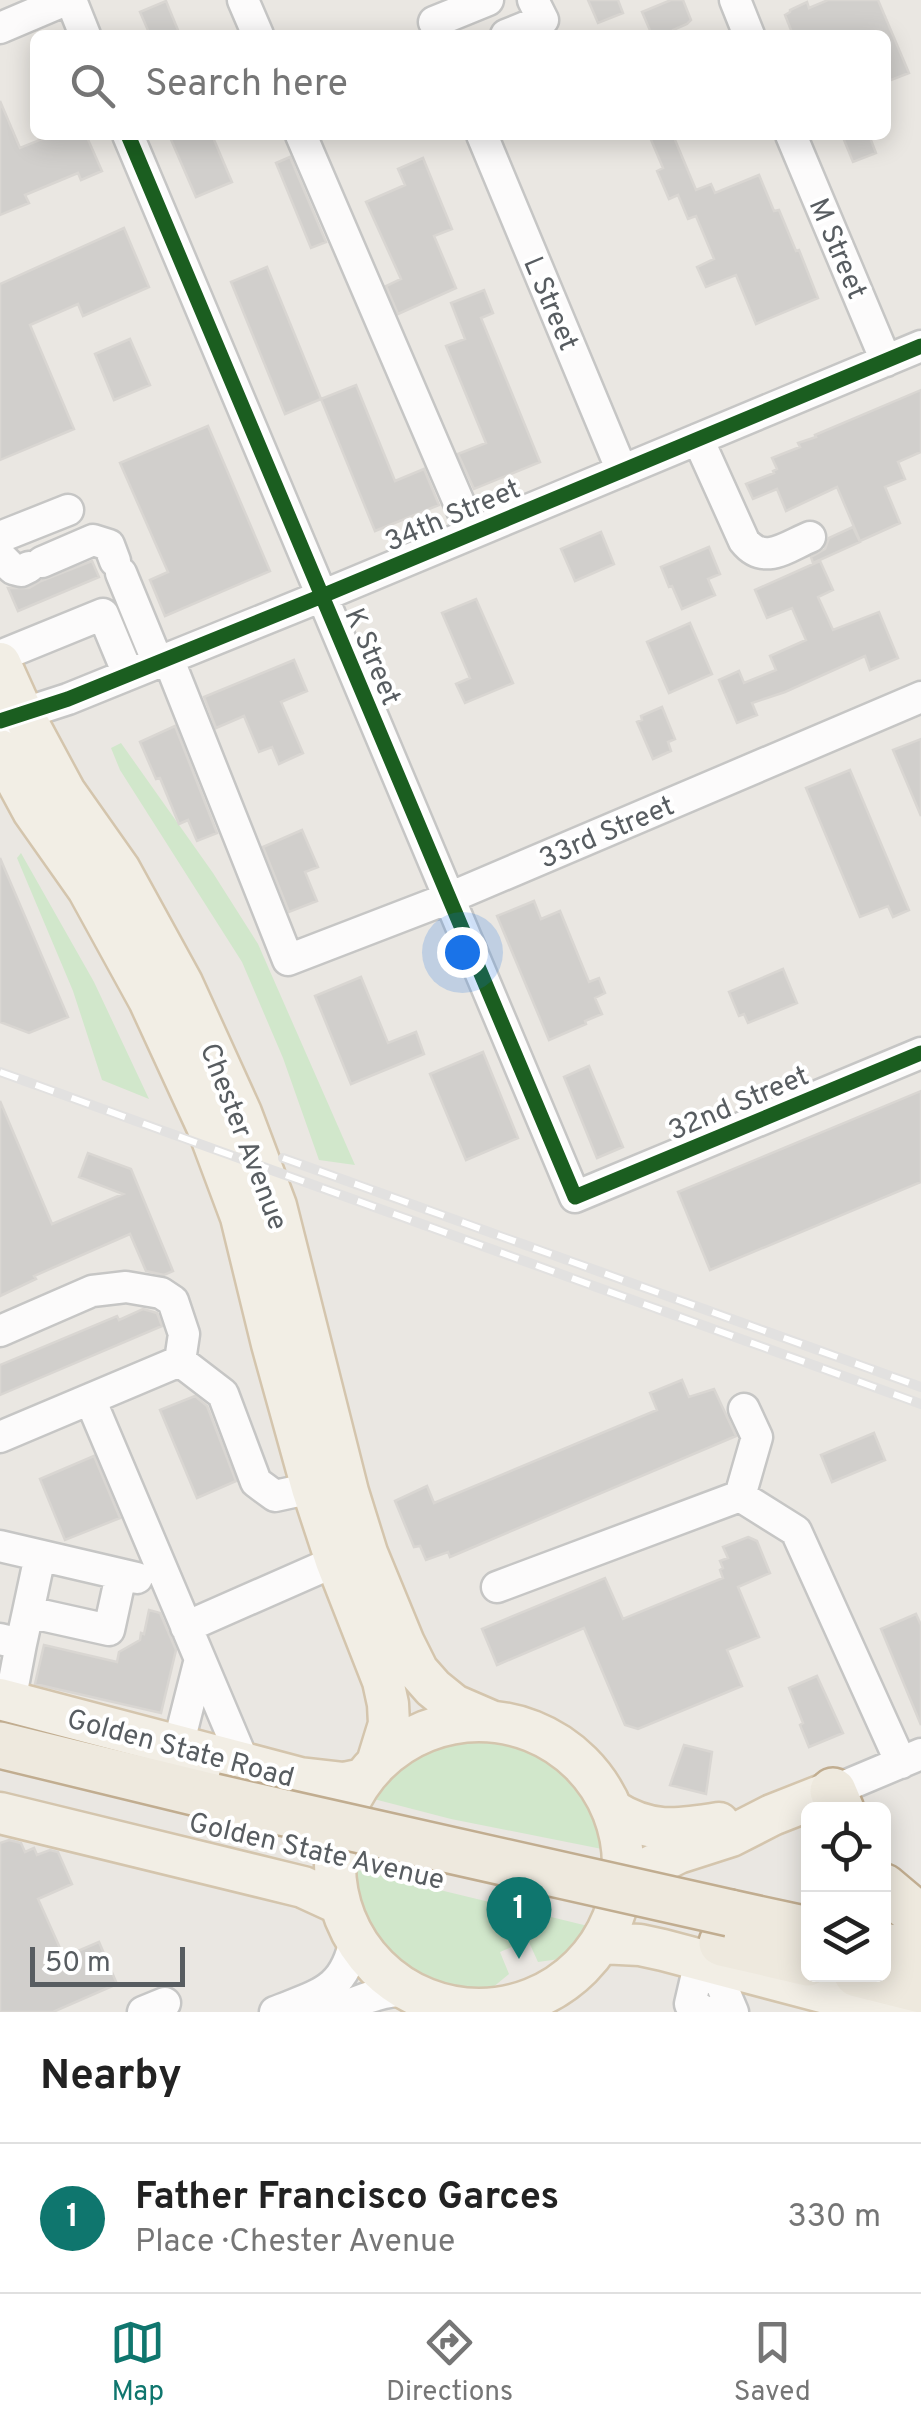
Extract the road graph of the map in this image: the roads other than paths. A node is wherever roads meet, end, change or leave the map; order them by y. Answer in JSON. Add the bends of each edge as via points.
{"nodes":[{"id":1,"x":68,"y":0,"type":"edge"},
{"id":2,"x":243,"y":0,"type":"edge"},
{"id":3,"x":488,"y":0,"type":"edge"},
{"id":4,"x":533,"y":0,"type":"edge"},
{"id":5,"x":735,"y":0,"type":"edge"},
{"id":6,"x":433,"y":19,"type":"edge"},
{"id":7,"x":0,"y":28,"type":"edge"},
{"id":8,"x":83,"y":30,"type":"edge"},
{"id":9,"x":256,"y":30,"type":"edge"},
{"id":10,"x":518,"y":30,"type":"edge"},
{"id":11,"x":748,"y":30,"type":"edge"},
{"id":12,"x":130,"y":140,"type":"edge"},
{"id":13,"x":303,"y":140,"type":"edge"},
{"id":14,"x":484,"y":140,"type":"edge"},
{"id":15,"x":794,"y":140,"type":"edge"},
{"id":16,"x":921,"y":346,"type":"edge"},
{"id":17,"x":886,"y":360,"type":"junction"},
{"id":18,"x":698,"y":439,"type":"junction"},
{"id":19,"x":622,"y":470,"type":"junction"},
{"id":20,"x":68,"y":510,"type":"dead end"},
{"id":21,"x":472,"y":533,"type":"junction"},
{"id":22,"x":810,"y":536,"type":"dead end"},
{"id":23,"x":0,"y":537,"type":"edge"},
{"id":24,"x":0,"y":556,"type":"edge"},
{"id":25,"x":121,"y":575,"type":"junction"},
{"id":26,"x":322,"y":596,"type":"junction"},
{"id":27,"x":103,"y":614,"type":"junction"},
{"id":28,"x":0,"y":659,"type":"edge"},
{"id":29,"x":163,"y":661,"type":"junction"},
{"id":30,"x":128,"y":674,"type":"junction"},
{"id":31,"x":921,"y":697,"type":"edge"},
{"id":32,"x":12,"y":718,"type":"edge"},
{"id":33,"x":0,"y":750,"type":"edge"},
{"id":34,"x":449,"y":898,"type":"junction"},
{"id":35,"x":921,"y":1053,"type":"edge"},
{"id":36,"x":574,"y":1196,"type":"joint"},
{"id":37,"x":0,"y":1331,"type":"edge"},
{"id":38,"x":180,"y":1362,"type":"junction"},
{"id":39,"x":90,"y":1399,"type":"junction"},
{"id":40,"x":744,"y":1409,"type":"dead end"},
{"id":41,"x":0,"y":1437,"type":"edge"},
{"id":42,"x":312,"y":1488,"type":"junction"},
{"id":43,"x":740,"y":1496,"type":"junction"},
{"id":44,"x":0,"y":1546,"type":"edge"},
{"id":45,"x":40,"y":1556,"type":"junction"},
{"id":46,"x":336,"y":1561,"type":"junction"},
{"id":47,"x":121,"y":1574,"type":"junction"},
{"id":48,"x":169,"y":1586,"type":"junction"},
{"id":49,"x":497,"y":1586,"type":"dead end"},
{"id":50,"x":28,"y":1612,"type":"junction"},
{"id":51,"x":186,"y":1626,"type":"junction"},
{"id":52,"x":10,"y":1642,"type":"edge"},
{"id":53,"x":200,"y":1659,"type":"junction"},
{"id":54,"x":5,"y":1701,"type":"edge"},
{"id":55,"x":491,"y":1721,"type":"junction"},
{"id":56,"x":0,"y":1745,"type":"edge"},
{"id":57,"x":178,"y":1746,"type":"junction"},
{"id":58,"x":911,"y":1759,"type":"edge"},
{"id":59,"x":244,"y":1763,"type":"junction"},
{"id":60,"x":370,"y":1771,"type":"junction"},
{"id":61,"x":0,"y":1778,"type":"edge"},
{"id":62,"x":837,"y":1800,"type":"edge"},
{"id":63,"x":612,"y":1810,"type":"junction"},
{"id":64,"x":213,"y":1812,"type":"junction"},
{"id":65,"x":0,"y":1813,"type":"edge"},
{"id":66,"x":772,"y":1816,"type":"junction"},
{"id":67,"x":622,"y":1881,"type":"junction"},
{"id":68,"x":890,"y":1892,"type":"edge"},
{"id":69,"x":921,"y":1914,"type":"edge"},
{"id":70,"x":348,"y":1921,"type":"junction"},
{"id":71,"x":801,"y":1931,"type":"edge"},
{"id":72,"x":716,"y":1945,"type":"junction"},
{"id":73,"x":891,"y":1948,"type":"edge"},
{"id":74,"x":591,"y":1954,"type":"junction"},
{"id":75,"x":921,"y":1954,"type":"edge"},
{"id":76,"x":889,"y":1982,"type":"edge"},
{"id":77,"x":808,"y":1988,"type":"edge"},
{"id":78,"x":921,"y":1990,"type":"edge"},
{"id":79,"x":410,"y":1991,"type":"junction"},
{"id":80,"x":692,"y":2009,"type":"edge"},
{"id":81,"x":340,"y":2010,"type":"edge"},
{"id":82,"x":471,"y":2010,"type":"edge"},
{"id":83,"x":275,"y":2012,"type":"edge"},
{"id":84,"x":569,"y":2012,"type":"edge"},
{"id":85,"x":733,"y":2012,"type":"edge"},
{"id":86,"x":898,"y":2012,"type":"edge"}],
"edges":[{"from":1,"to":7,"type":"street"},
{"from":1,"to":8,"type":"street"},
{"from":2,"to":9,"type":"street"},
{"from":3,"to":6,"type":"street"},
{"from":4,"to":10,"type":"street","via":[[543,20]]},
{"from":5,"to":11,"type":"street"},
{"from":12,"to":26,"type":"street","name":"K Street"},
{"from":13,"to":21,"type":"street"},
{"from":14,"to":19,"type":"street","name":"L Street"},
{"from":15,"to":17,"type":"street","name":"M Street"},
{"from":16,"to":17,"type":"street","name":"34th Street"},
{"from":17,"to":18,"type":"street","name":"34th Street"},
{"from":18,"to":19,"type":"street","name":"34th Street"},
{"from":18,"to":22,"type":"street","via":[[749,548],[765,555]]},
{"from":19,"to":21,"type":"street","name":"34th Street"},
{"from":20,"to":23,"type":"street"},
{"from":21,"to":26,"type":"street","name":"34th Street"},
{"from":24,"to":25,"type":"street","via":[[21,571],[94,540],[109,545]]},
{"from":25,"to":27,"type":"street","via":[[122,594]]},
{"from":25,"to":29,"type":"street"},
{"from":26,"to":29,"type":"street","name":"34th Street"},
{"from":26,"to":34,"type":"street","name":"K Street"},
{"from":27,"to":28,"type":"street"},
{"from":27,"to":30,"type":"street"},
{"from":28,"to":32,"type":"main road","name":"Chester Avenue"},
{"from":29,"to":30,"type":"street","name":"34th Street"},
{"from":29,"to":34,"type":"street","name":"33rd Street","via":[[288,960]]},
{"from":30,"to":32,"type":"street","name":"34th Street"},
{"from":31,"to":34,"type":"street","name":"33rd Street"},
{"from":32,"to":55,"type":"main road","name":"Chester Avenue","via":[[120,870],[242,1112],[276,1206],[348,1492],[404,1643],[433,1688]]},
{"from":33,"to":42,"type":"main road","name":"Chester Avenue","via":[[88,889],[207,1126],[241,1217]]},
{"from":34,"to":36,"type":"street","name":"K Street"},
{"from":35,"to":36,"type":"street","name":"32nd Street"},
{"from":37,"to":38,"type":"street","via":[[92,1290],[161,1292],[173,1302],[184,1334]]},
{"from":38,"to":39,"type":"street"},
{"from":38,"to":42,"type":"street","via":[[222,1394],[256,1482],[275,1496]]},
{"from":39,"to":41,"type":"street"},
{"from":39,"to":48,"type":"street"},
{"from":40,"to":43,"type":"street","via":[[757,1437]]},
{"from":42,"to":46,"type":"main road","name":"Chester Avenue"},
{"from":43,"to":49,"type":"street"},
{"from":43,"to":58,"type":"street","via":[[796,1531]]},
{"from":44,"to":45,"type":"street"},
{"from":45,"to":47,"type":"street"},
{"from":45,"to":50,"type":"street"},
{"from":46,"to":51,"type":"street"},
{"from":46,"to":60,"type":"main road","name":"Chester Avenue","via":[[386,1692],[388,1724]]},
{"from":47,"to":48,"type":"street"},
{"from":47,"to":50,"type":"street","via":[[110,1630]]},
{"from":48,"to":51,"type":"street"},
{"from":50,"to":52,"type":"street"},
{"from":51,"to":53,"type":"street"},
{"from":52,"to":54,"type":"street"},
{"from":53,"to":57,"type":"street"},
{"from":53,"to":59,"type":"street"},
{"from":54,"to":57,"type":"main road","name":"Golden State Road"},
{"from":55,"to":60,"type":"main road","via":[[430,1730],[402,1743]]},
{"from":55,"to":63,"type":"main road","via":[[559,1745],[599,1784]]},
{"from":56,"to":64,"type":"highway","name":"Golden State Avenue"},
{"from":57,"to":59,"type":"main road","name":"Golden State Road"},
{"from":58,"to":62,"type":"street"},
{"from":59,"to":60,"type":"main road","name":"Golden State Road","via":[[328,1783]]},
{"from":60,"to":70,"type":"main road","via":[[349,1802],[335,1852]]},
{"from":61,"to":64,"type":"highway","name":"Golden State Avenue"},
{"from":62,"to":66,"type":"main road"},
{"from":63,"to":66,"type":"main road","via":[[638,1824],[674,1829]]},
{"from":63,"to":67,"type":"main road","via":[[622,1845]]},
{"from":64,"to":72,"type":"highway","name":"Golden State Avenue"},
{"from":65,"to":70,"type":"main road","via":[[304,1887]]},
{"from":66,"to":67,"type":"main road"},
{"from":67,"to":74,"type":"main road"},
{"from":68,"to":69,"type":"highway"},
{"from":70,"to":79,"type":"main road","via":[[379,1969]]},
{"from":70,"to":83,"type":"street","via":[[351,1958],[344,1974]]},
{"from":71,"to":72,"type":"highway","name":"Golden State Avenue"},
{"from":72,"to":74,"type":"main road","via":[[640,1945]]},
{"from":72,"to":77,"type":"highway","name":"Golden State Avenue"},
{"from":72,"to":80,"type":"street"},
{"from":72,"to":85,"type":"street"},
{"from":73,"to":75,"type":"highway"},
{"from":74,"to":82,"type":"main road","via":[[563,1982],[529,1999]]},
{"from":74,"to":84,"type":"main road","via":[[573,1984]]},
{"from":76,"to":78,"type":"highway"},
{"from":77,"to":86,"type":"main road"},
{"from":79,"to":81,"type":"street","via":[[380,1993]]},
{"from":79,"to":82,"type":"main road"}]}
